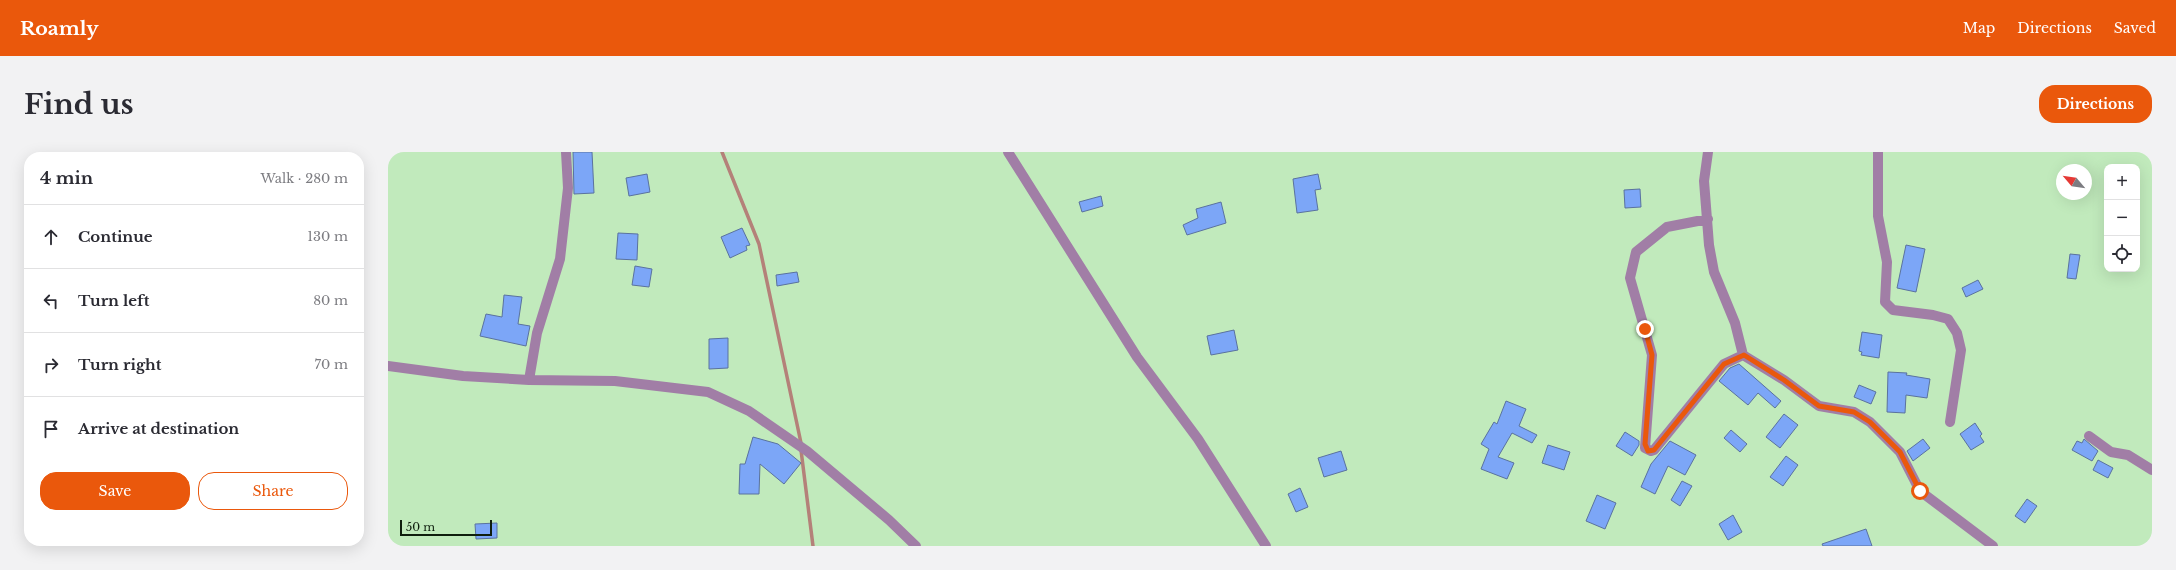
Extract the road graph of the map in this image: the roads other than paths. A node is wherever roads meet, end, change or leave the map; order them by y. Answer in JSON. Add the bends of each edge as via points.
{"nodes":[{"id":1,"x":566,"y":152,"type":"edge"},
{"id":2,"x":1008,"y":152,"type":"edge"},
{"id":3,"x":1708,"y":152,"type":"edge"},
{"id":4,"x":1878,"y":152,"type":"edge"},
{"id":5,"x":1708,"y":219,"type":"junction"},
{"id":6,"x":1744,"y":355,"type":"junction"},
{"id":7,"x":388,"y":366,"type":"edge"},
{"id":8,"x":529,"y":380,"type":"junction"},
{"id":9,"x":1950,"y":422,"type":"dead end"},
{"id":10,"x":2089,"y":436,"type":"dead end"},
{"id":11,"x":2152,"y":470,"type":"edge"},
{"id":12,"x":916,"y":546,"type":"edge"},
{"id":13,"x":1266,"y":546,"type":"edge"},
{"id":14,"x":1993,"y":546,"type":"edge"}],
"edges":[{"from":1,"to":8,"type":"street","via":[[568,188],[560,259],[537,333]]},
{"from":2,"to":13,"type":"street","via":[[1137,357],[1198,439]]},
{"from":3,"to":5,"type":"street","via":[[1704,181]]},
{"from":4,"to":9,"type":"street","via":[[1878,216],[1887,262],[1885,302],[1893,310],[1948,319],[1957,333],[1961,350]]},
{"from":5,"to":6,"type":"street","via":[[1714,272],[1735,323]]},
{"from":5,"to":6,"type":"street","via":[[1667,227],[1636,252],[1630,278],[1652,355],[1645,448],[1654,450],[1724,364]]},
{"from":6,"to":14,"type":"street","via":[[1819,406],[1854,412],[1870,422],[1900,452],[1920,491]]},
{"from":7,"to":8,"type":"street","via":[[463,376]]},
{"from":8,"to":12,"type":"street","via":[[615,381],[701,390],[719,396],[760,418],[807,451]]},
{"from":10,"to":11,"type":"street","via":[[2111,452],[2128,455]]}]}
